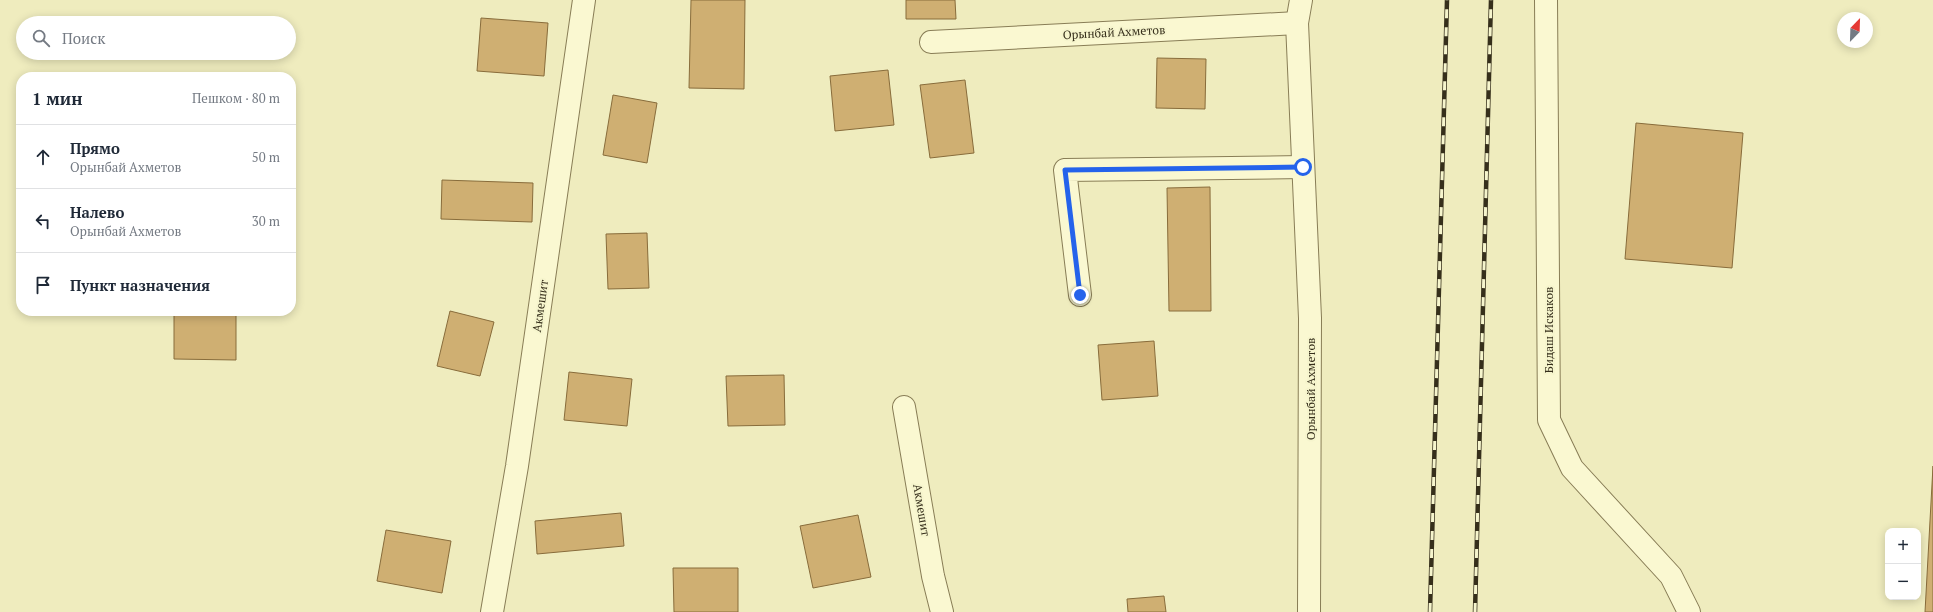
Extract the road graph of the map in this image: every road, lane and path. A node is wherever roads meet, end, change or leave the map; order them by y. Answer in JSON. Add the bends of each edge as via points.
{"nodes":[{"id":1,"x":584,"y":0,"type":"edge"},
{"id":2,"x":1301,"y":0,"type":"edge"},
{"id":3,"x":1546,"y":0,"type":"edge"},
{"id":4,"x":1297,"y":23,"type":"junction"},
{"id":5,"x":931,"y":42,"type":"dead end"},
{"id":6,"x":1303,"y":167,"type":"junction"},
{"id":7,"x":1080,"y":295,"type":"dead end"},
{"id":8,"x":904,"y":407,"type":"dead end"},
{"id":9,"x":492,"y":612,"type":"edge"},
{"id":10,"x":942,"y":612,"type":"edge"},
{"id":11,"x":1309,"y":612,"type":"edge"},
{"id":12,"x":1689,"y":612,"type":"edge"}],
"edges":[{"from":1,"to":9,"type":"street","name":"Акмешит","via":[[517,466]]},
{"from":2,"to":4,"type":"street","name":"Орынбай Ахметов"},
{"from":3,"to":12,"type":"street","name":"Бидаш Искаков","via":[[1549,420],[1572,468],[1671,576]]},
{"from":4,"to":5,"type":"street","name":"Орынбай Ахметов"},
{"from":4,"to":6,"type":"street","name":"Орынбай Ахметов"},
{"from":6,"to":7,"type":"street","via":[[1065,170]]},
{"from":6,"to":11,"type":"street","name":"Орынбай Ахметов","via":[[1310,318]]},
{"from":8,"to":10,"type":"street","name":"Акмешит","via":[[933,576]]}]}
